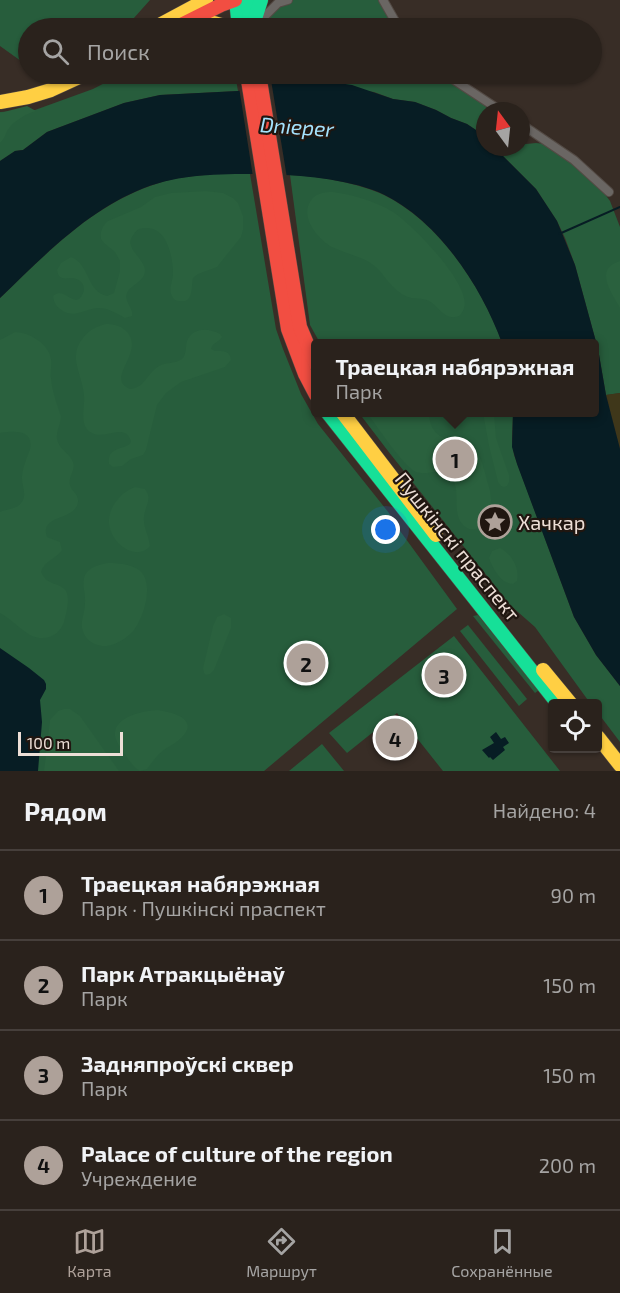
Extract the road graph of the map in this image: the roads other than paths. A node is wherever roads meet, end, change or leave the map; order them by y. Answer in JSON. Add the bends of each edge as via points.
{"nodes":[{"id":1,"x":206,"y":0,"type":"edge"},
{"id":2,"x":236,"y":0,"type":"edge"},
{"id":3,"x":247,"y":0,"type":"edge"},
{"id":4,"x":261,"y":0,"type":"edge"},
{"id":5,"x":288,"y":0,"type":"edge"},
{"id":6,"x":383,"y":0,"type":"edge"},
{"id":7,"x":275,"y":2,"type":"edge"},
{"id":8,"x":173,"y":18,"type":"edge"},
{"id":9,"x":195,"y":18,"type":"edge"},
{"id":10,"x":238,"y":18,"type":"edge"},
{"id":11,"x":250,"y":18,"type":"edge"},
{"id":12,"x":255,"y":18,"type":"edge"},
{"id":13,"x":261,"y":18,"type":"edge"},
{"id":14,"x":393,"y":18,"type":"edge"},
{"id":15,"x":44,"y":84,"type":"edge"},
{"id":16,"x":64,"y":84,"type":"edge"},
{"id":17,"x":249,"y":84,"type":"edge"},
{"id":18,"x":260,"y":84,"type":"edge"},
{"id":19,"x":460,"y":84,"type":"edge"},
{"id":20,"x":0,"y":93,"type":"edge"},
{"id":21,"x":0,"y":102,"type":"edge"},
{"id":22,"x":487,"y":102,"type":"edge"},
{"id":23,"x":530,"y":130,"type":"edge"},
{"id":24,"x":609,"y":192,"type":"dead end"},
{"id":25,"x":294,"y":328,"type":"junction"},
{"id":26,"x":311,"y":358,"type":"edge"},
{"id":27,"x":311,"y":387,"type":"edge"},
{"id":28,"x":331,"y":417,"type":"edge"},
{"id":29,"x":346,"y":417,"type":"edge"},
{"id":30,"x":554,"y":699,"type":"edge"},
{"id":31,"x":567,"y":699,"type":"edge"},
{"id":32,"x":602,"y":743,"type":"edge"},
{"id":33,"x":599,"y":753,"type":"edge"},
{"id":34,"x":620,"y":765,"type":"edge"},
{"id":35,"x":613,"y":771,"type":"edge"}],
"edges":[{"from":1,"to":8,"type":"main road"},
{"from":2,"to":9,"type":"main road"},
{"from":2,"to":10,"type":"main road"},
{"from":3,"to":11,"type":"main road"},
{"from":4,"to":12,"type":"main road"},
{"from":5,"to":7,"type":"street"},
{"from":6,"to":14,"type":"street"},
{"from":7,"to":13,"type":"street"},
{"from":15,"to":20,"type":"main road"},
{"from":16,"to":21,"type":"main road"},
{"from":17,"to":25,"type":"main road"},
{"from":18,"to":25,"type":"main road"},
{"from":19,"to":22,"type":"street"},
{"from":23,"to":24,"type":"street","via":[[574,160]]},
{"from":25,"to":26,"type":"main road"},
{"from":25,"to":27,"type":"main road"},
{"from":28,"to":30,"type":"main road","name":"Пушкінскі праспект"},
{"from":29,"to":31,"type":"main road","name":"Пушкінскі праспект"},
{"from":32,"to":34,"type":"main road"},
{"from":33,"to":35,"type":"main road"}]}
